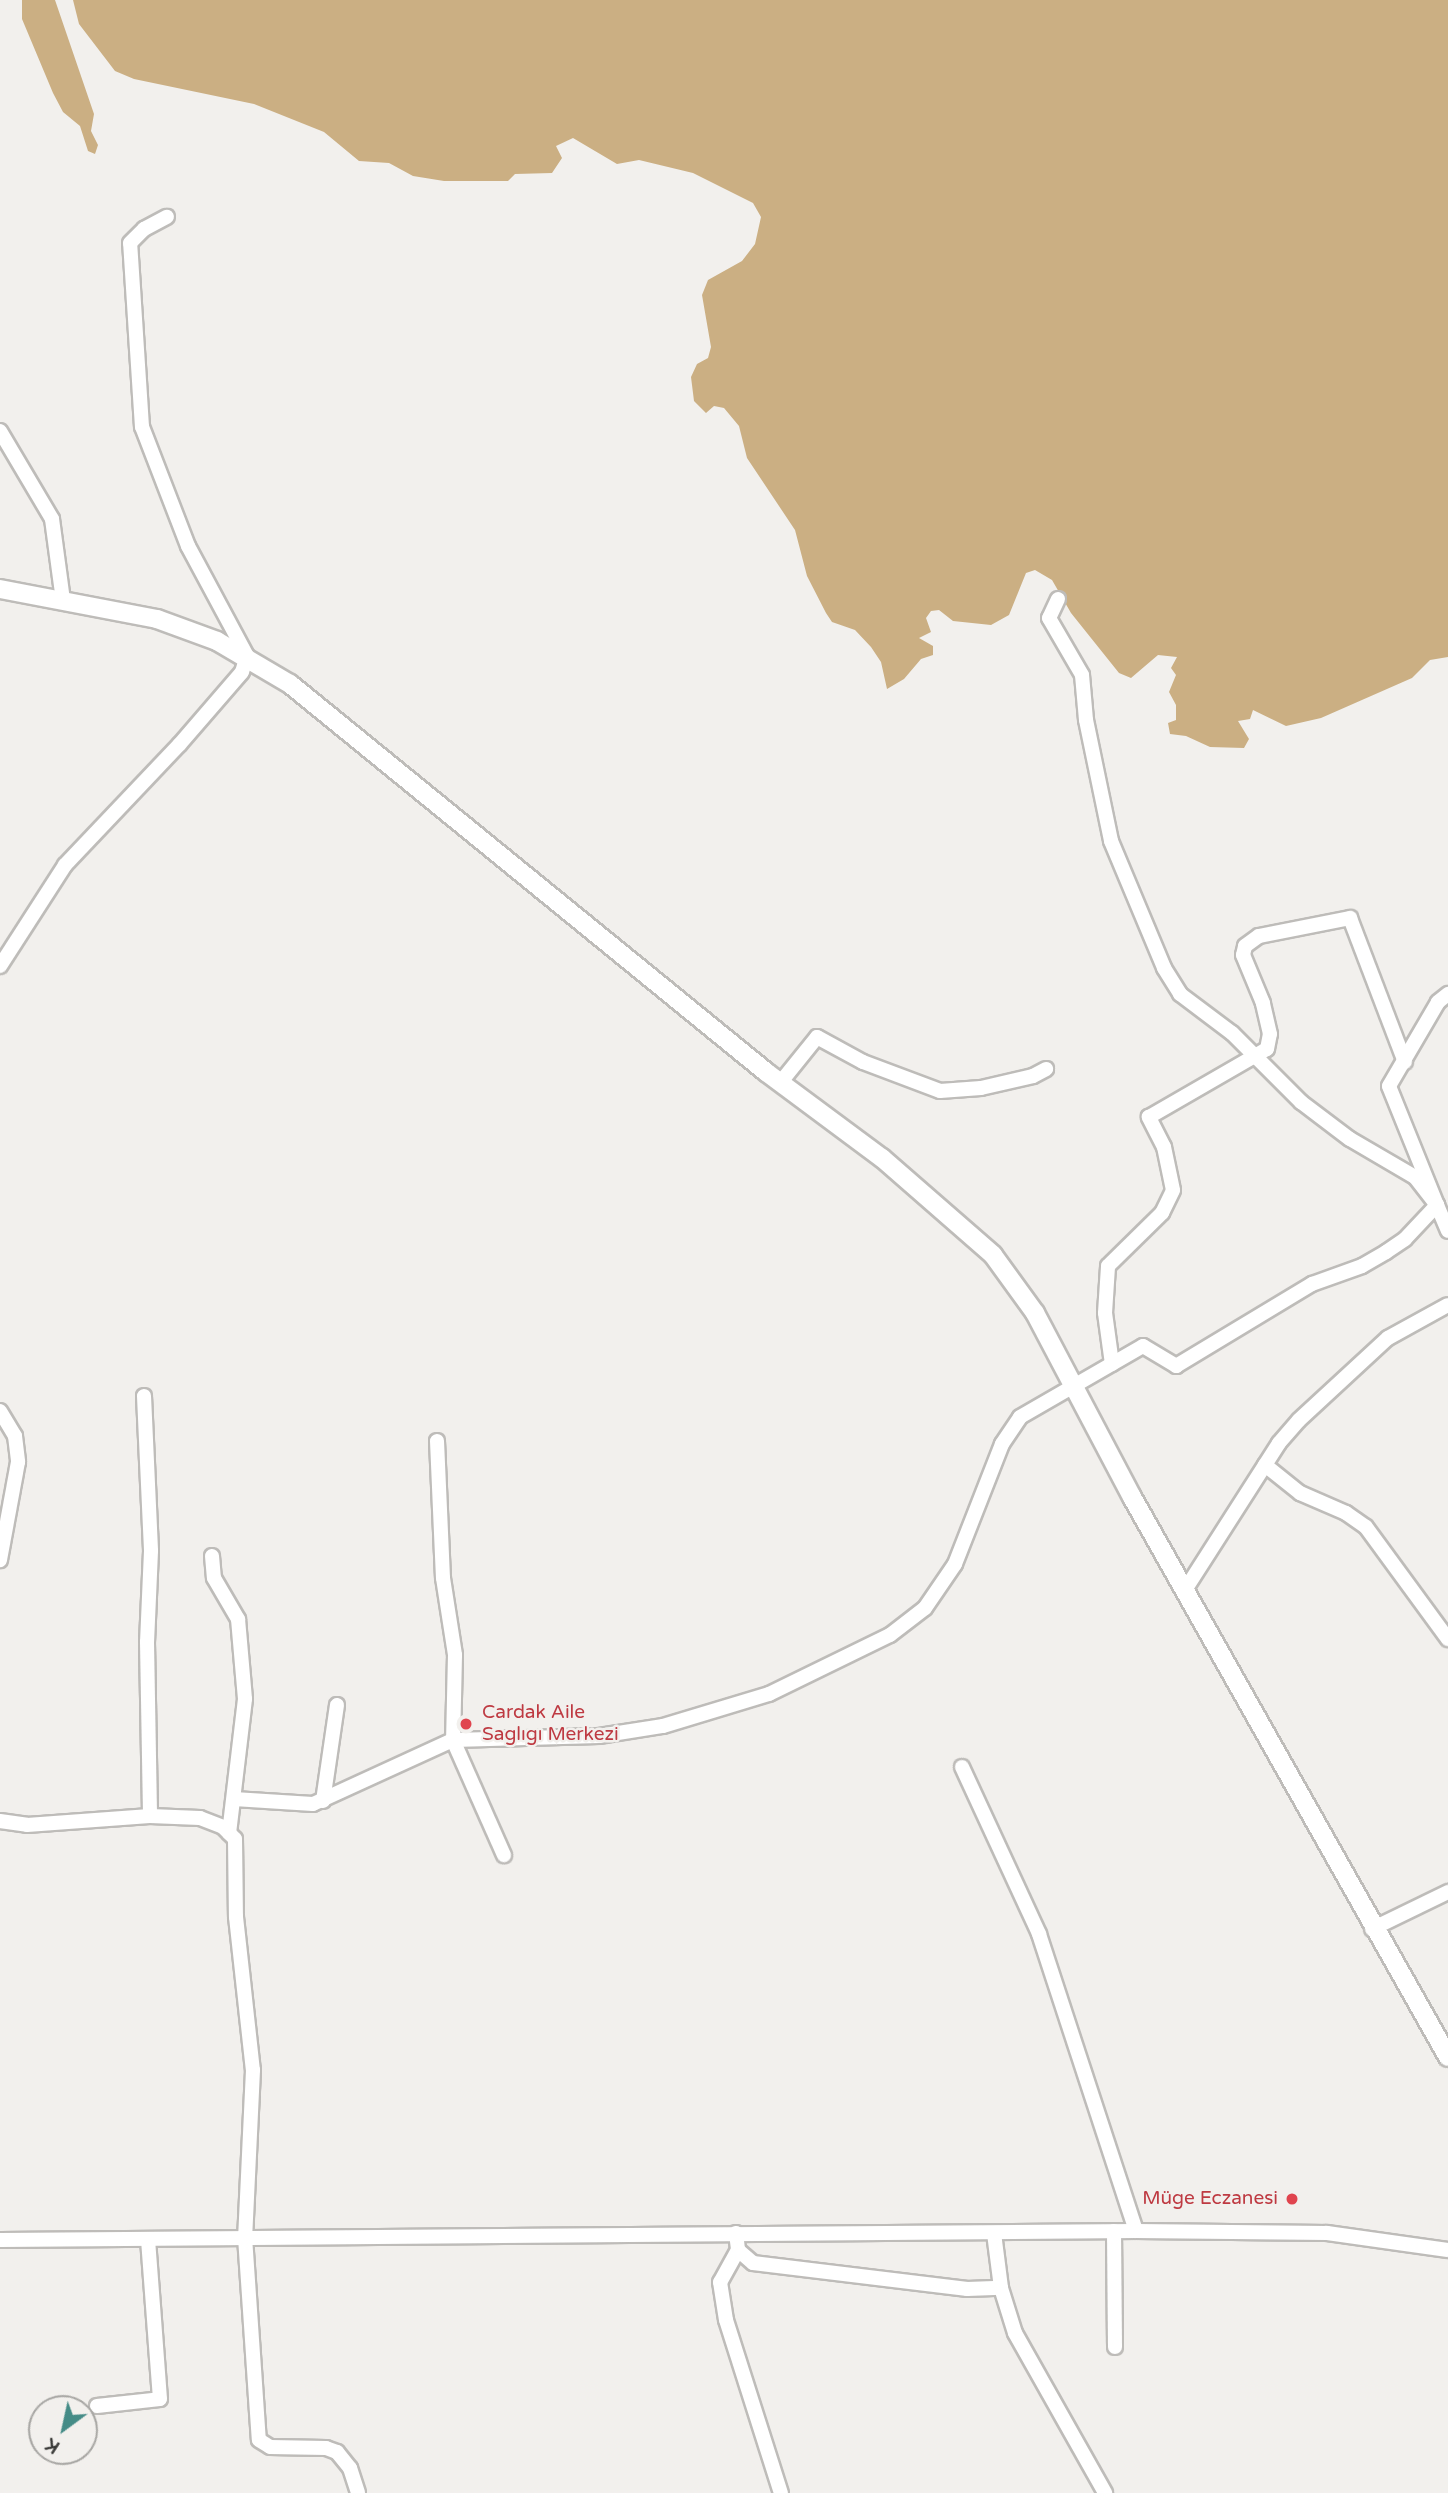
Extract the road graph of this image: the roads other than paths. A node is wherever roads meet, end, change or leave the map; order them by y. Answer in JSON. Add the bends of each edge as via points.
{"nodes":[{"id":1,"x":167,"y":218,"type":"dead end"},
{"id":2,"x":0,"y":431,"type":"edge"},
{"id":3,"x":0,"y":589,"type":"edge"},
{"id":4,"x":1058,"y":599,"type":"dead end"},
{"id":5,"x":63,"y":600,"type":"junction"},
{"id":6,"x":247,"y":656,"type":"junction"},
{"id":7,"x":0,"y":966,"type":"edge"},
{"id":8,"x":1448,"y":994,"type":"edge"},
{"id":9,"x":1256,"y":1058,"type":"junction"},
{"id":10,"x":1405,"y":1062,"type":"junction"},
{"id":11,"x":1046,"y":1069,"type":"dead end"},
{"id":12,"x":780,"y":1083,"type":"junction"},
{"id":13,"x":1437,"y":1205,"type":"junction"},
{"id":14,"x":1448,"y":1231,"type":"edge"},
{"id":15,"x":1448,"y":1305,"type":"edge"},
{"id":16,"x":1112,"y":1364,"type":"junction"},
{"id":17,"x":1072,"y":1386,"type":"junction"},
{"id":18,"x":144,"y":1396,"type":"dead end"},
{"id":19,"x":0,"y":1411,"type":"edge"},
{"id":20,"x":438,"y":1441,"type":"dead end"},
{"id":21,"x":1265,"y":1465,"type":"junction"},
{"id":22,"x":212,"y":1556,"type":"dead end"},
{"id":23,"x":0,"y":1560,"type":"edge"},
{"id":24,"x":1185,"y":1590,"type":"junction"},
{"id":25,"x":1448,"y":1639,"type":"edge"},
{"id":26,"x":337,"y":1705,"type":"dead end"},
{"id":27,"x":453,"y":1740,"type":"junction"},
{"id":28,"x":962,"y":1767,"type":"dead end"},
{"id":29,"x":234,"y":1799,"type":"junction"},
{"id":30,"x":323,"y":1801,"type":"junction"},
{"id":31,"x":150,"y":1816,"type":"junction"},
{"id":32,"x":0,"y":1821,"type":"edge"},
{"id":33,"x":229,"y":1833,"type":"junction"},
{"id":34,"x":504,"y":1855,"type":"dead end"},
{"id":35,"x":1448,"y":1892,"type":"edge"},
{"id":36,"x":1372,"y":1929,"type":"junction"},
{"id":37,"x":1448,"y":2057,"type":"edge"},
{"id":38,"x":1114,"y":2231,"type":"junction"},
{"id":39,"x":1136,"y":2231,"type":"junction"},
{"id":40,"x":736,"y":2233,"type":"junction"},
{"id":41,"x":995,"y":2233,"type":"junction"},
{"id":42,"x":244,"y":2237,"type":"junction"},
{"id":43,"x":0,"y":2239,"type":"edge"},
{"id":44,"x":148,"y":2239,"type":"junction"},
{"id":45,"x":738,"y":2250,"type":"junction"},
{"id":46,"x":1448,"y":2250,"type":"edge"},
{"id":47,"x":1001,"y":2288,"type":"junction"},
{"id":48,"x":1115,"y":2347,"type":"dead end"},
{"id":49,"x":98,"y":2406,"type":"edge"},
{"id":50,"x":358,"y":2493,"type":"edge"},
{"id":51,"x":781,"y":2493,"type":"edge"},
{"id":52,"x":1105,"y":2493,"type":"edge"}],
"edges":[{"from":1,"to":6,"type":"street","via":[[144,229],[130,243],[142,427],[188,546]]},
{"from":2,"to":5,"type":"street","via":[[52,519]]},
{"from":3,"to":5,"type":"main road"},
{"from":4,"to":9,"type":"street","via":[[1049,618],[1082,675],[1086,720],[1111,841],[1164,968],[1180,994],[1206,1010]]},
{"from":5,"to":6,"type":"main road","via":[[125,610],[190,630]]},
{"from":6,"to":7,"type":"street","via":[[242,672],[179,745],[65,865]]},
{"from":6,"to":12,"type":"main road","via":[[290,684]]},
{"from":8,"to":10,"type":"street","via":[[1438,1002]]},
{"from":9,"to":10,"type":"street","via":[[1267,1048],[1270,1034],[1243,955],[1245,946],[1259,936],[1350,918]]},
{"from":9,"to":13,"type":"street","via":[[1301,1102],[1350,1139],[1416,1177]]},
{"from":9,"to":16,"type":"street","via":[[1149,1117],[1164,1147],[1173,1190],[1162,1213],[1108,1266],[1105,1313]]},
{"from":10,"to":13,"type":"street","via":[[1389,1086]]},
{"from":11,"to":12,"type":"street","via":[[981,1088],[940,1091],[863,1062],[817,1037]]},
{"from":12,"to":17,"type":"main road","via":[[882,1158],[993,1255],[1035,1313]]},
{"from":13,"to":14,"type":"street"},
{"from":13,"to":16,"type":"street","via":[[1386,1252],[1312,1284],[1176,1366],[1166,1363],[1149,1346]]},
{"from":15,"to":21,"type":"street","via":[[1388,1338],[1299,1420]]},
{"from":16,"to":17,"type":"street"},
{"from":17,"to":24,"type":"main road"},
{"from":17,"to":27,"type":"street","via":[[1034,1407],[1011,1427],[955,1564],[925,1608],[890,1635],[769,1694],[663,1726],[599,1736]]},
{"from":18,"to":31,"type":"street","via":[[151,1551],[147,1642]]},
{"from":19,"to":23,"type":"street","via":[[15,1436],[18,1462]]},
{"from":20,"to":27,"type":"street","via":[[443,1578],[454,1655]]},
{"from":21,"to":24,"type":"street"},
{"from":21,"to":25,"type":"street","via":[[1300,1493],[1366,1527]]},
{"from":22,"to":29,"type":"street","via":[[214,1578],[238,1619],[246,1699]]},
{"from":24,"to":36,"type":"main road"},
{"from":26,"to":30,"type":"street"},
{"from":27,"to":30,"type":"street","via":[[436,1744]]},
{"from":27,"to":34,"type":"street"},
{"from":28,"to":39,"type":"street","via":[[1039,1934]]},
{"from":29,"to":30,"type":"street"},
{"from":29,"to":33,"type":"street"},
{"from":31,"to":32,"type":"street","via":[[27,1825]]},
{"from":31,"to":33,"type":"street","via":[[200,1818]]},
{"from":33,"to":42,"type":"street","via":[[239,1851],[236,1917],[253,2070]]},
{"from":35,"to":36,"type":"street"},
{"from":36,"to":37,"type":"main road"},
{"from":38,"to":39,"type":"street"},
{"from":38,"to":41,"type":"street"},
{"from":38,"to":48,"type":"street"},
{"from":39,"to":46,"type":"street","via":[[1327,2233]]},
{"from":40,"to":41,"type":"street"},
{"from":40,"to":42,"type":"street"},
{"from":40,"to":45,"type":"street"},
{"from":41,"to":47,"type":"street"},
{"from":42,"to":44,"type":"street"},
{"from":42,"to":50,"type":"street","via":[[259,2440],[270,2447],[337,2452],[351,2468]]},
{"from":43,"to":44,"type":"street"},
{"from":44,"to":49,"type":"street","via":[[160,2399]]},
{"from":45,"to":47,"type":"street","via":[[753,2263],[967,2289]]},
{"from":45,"to":51,"type":"street","via":[[720,2282],[726,2319]]},
{"from":47,"to":52,"type":"street","via":[[1015,2333]]}]}
